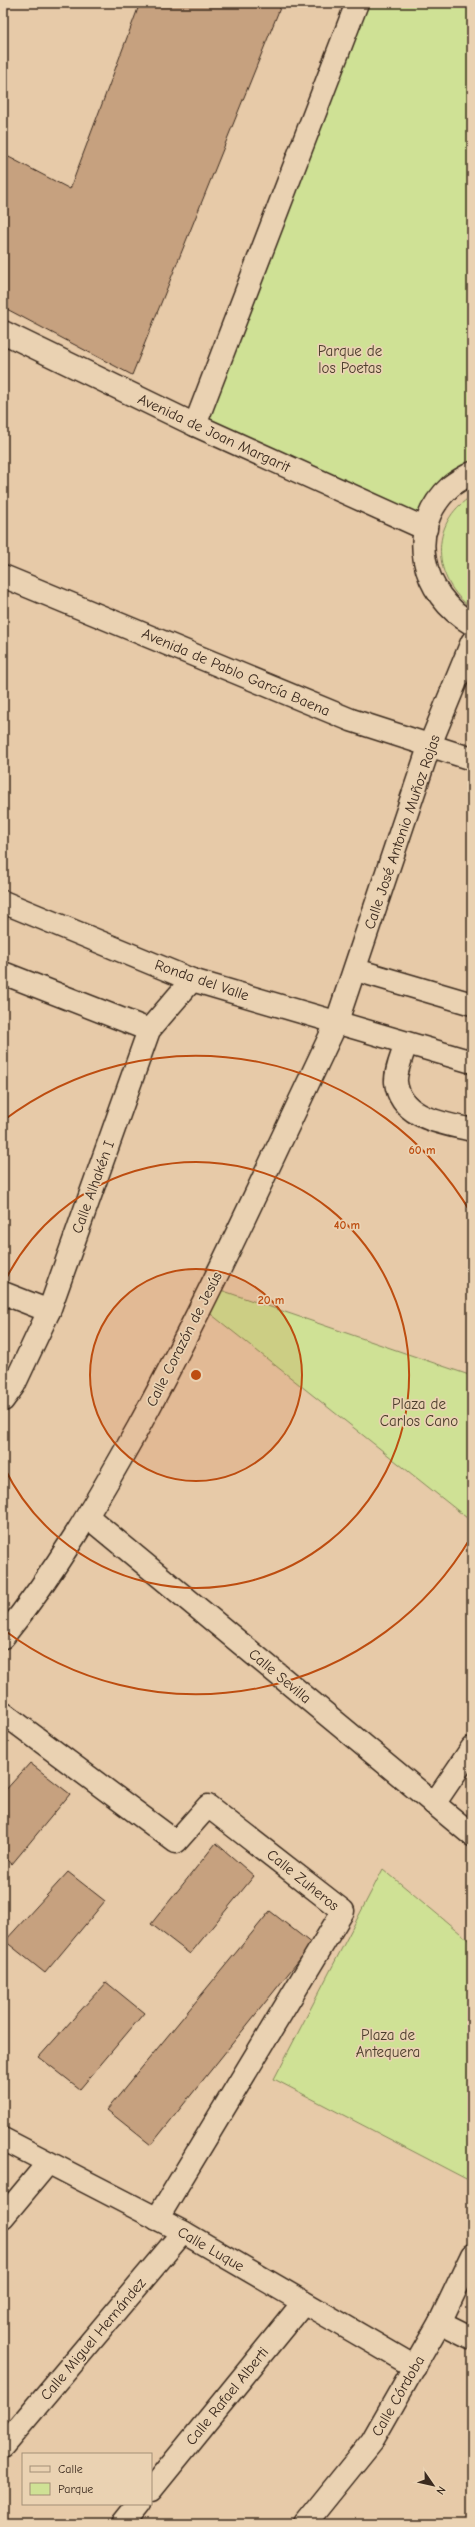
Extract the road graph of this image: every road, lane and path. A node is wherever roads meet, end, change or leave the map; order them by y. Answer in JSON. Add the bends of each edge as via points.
{"nodes":[{"id":1,"x":357,"y":3,"type":"edge"},
{"id":2,"x":3,"y":332,"type":"edge"},
{"id":3,"x":195,"y":425,"type":"junction"},
{"id":4,"x":472,"y":473,"type":"edge"},
{"id":5,"x":426,"y":529,"type":"junction"},
{"id":6,"x":3,"y":576,"type":"edge"},
{"id":7,"x":472,"y":624,"type":"edge"},
{"id":8,"x":472,"y":642,"type":"edge"},
{"id":9,"x":429,"y":747,"type":"junction"},
{"id":10,"x":472,"y":759,"type":"edge"},
{"id":11,"x":3,"y":902,"type":"edge"},
{"id":12,"x":356,"y":970,"type":"junction"},
{"id":13,"x":3,"y":973,"type":"edge"},
{"id":14,"x":192,"y":980,"type":"junction"},
{"id":15,"x":472,"y":1004,"type":"edge"},
{"id":16,"x":336,"y":1024,"type":"junction"},
{"id":17,"x":149,"y":1030,"type":"junction"},
{"id":18,"x":406,"y":1043,"type":"junction"},
{"id":19,"x":472,"y":1062,"type":"edge"},
{"id":20,"x":472,"y":1130,"type":"edge"},
{"id":21,"x":3,"y":1293,"type":"edge"},
{"id":22,"x":49,"y":1311,"type":"junction"},
{"id":23,"x":3,"y":1400,"type":"edge"},
{"id":24,"x":88,"y":1518,"type":"junction"},
{"id":25,"x":3,"y":1637,"type":"edge"},
{"id":26,"x":3,"y":1713,"type":"edge"},
{"id":27,"x":472,"y":1748,"type":"edge"},
{"id":28,"x":434,"y":1804,"type":"junction"},
{"id":29,"x":472,"y":1835,"type":"edge"},
{"id":30,"x":3,"y":2139,"type":"edge"},
{"id":31,"x":48,"y":2162,"type":"junction"},
{"id":32,"x":3,"y":2217,"type":"edge"},
{"id":33,"x":157,"y":2219,"type":"junction"},
{"id":34,"x":183,"y":2232,"type":"junction"},
{"id":35,"x":472,"y":2255,"type":"edge"},
{"id":36,"x":303,"y":2303,"type":"junction"},
{"id":37,"x":440,"y":2322,"type":"junction"},
{"id":38,"x":472,"y":2338,"type":"edge"},
{"id":39,"x":415,"y":2367,"type":"junction"},
{"id":40,"x":3,"y":2446,"type":"edge"},
{"id":41,"x":152,"y":2489,"type":"edge"},
{"id":42,"x":138,"y":2505,"type":"edge"},
{"id":43,"x":123,"y":2524,"type":"edge"},
{"id":44,"x":305,"y":2524,"type":"edge"}],
"edges":[{"from":1,"to":3,"type":"street"},
{"from":2,"to":3,"type":"street","name":"Avenida de Joan Margarit"},
{"from":3,"to":5,"type":"street","name":"Avenida de Joan Margarit"},
{"from":4,"to":5,"type":"street","via":[[452,486],[436,505]]},
{"from":5,"to":7,"type":"street","via":[[424,553],[428,577],[440,598],[457,616]]},
{"from":6,"to":9,"type":"street","name":"Avenida de Pablo García Baena","via":[[351,720]]},
{"from":8,"to":9,"type":"street","name":"Calle José Antonio Muñoz Rojas"},
{"from":9,"to":10,"type":"street","name":"Avenida de Pablo García Baena"},
{"from":9,"to":12,"type":"street","name":"Calle José Antonio Muñoz Rojas"},
{"from":11,"to":14,"type":"street","name":"Ronda del Valle"},
{"from":12,"to":15,"type":"street"},
{"from":12,"to":16,"type":"street","name":"Calle José Antonio Muñoz Rojas"},
{"from":13,"to":17,"type":"street"},
{"from":14,"to":16,"type":"street","name":"Ronda del Valle"},
{"from":14,"to":17,"type":"street","name":"Calle Alhakén I"},
{"from":16,"to":18,"type":"street","name":"Ronda del Valle"},
{"from":16,"to":24,"type":"street","name":"Calle Corazón de Jesús","via":[[185,1341]]},
{"from":17,"to":22,"type":"street","name":"Calle Alhakén I"},
{"from":18,"to":19,"type":"street","name":"Ronda del Valle"},
{"from":18,"to":20,"type":"street","via":[[396,1082],[403,1102],[420,1116]]},
{"from":21,"to":22,"type":"street"},
{"from":22,"to":23,"type":"street","name":"Calle Alhakén I","via":[[14,1385]]},
{"from":24,"to":25,"type":"street","name":"Calle Corazón de Jesús","via":[[27,1608]]},
{"from":24,"to":28,"type":"street","name":"Calle Sevilla"},
{"from":26,"to":33,"type":"street","name":"Calle Zuheros","via":[[176,1842],[208,1806],[344,1910]]},
{"from":27,"to":28,"type":"street"},
{"from":28,"to":29,"type":"street","name":"Calle Sevilla"},
{"from":30,"to":31,"type":"street","name":"Calle Luque"},
{"from":31,"to":32,"type":"street"},
{"from":31,"to":33,"type":"street","name":"Calle Luque"},
{"from":33,"to":34,"type":"street","name":"Calle Luque"},
{"from":34,"to":36,"type":"street","name":"Calle Luque"},
{"from":34,"to":40,"type":"street","name":"Calle Miguel Hernández"},
{"from":35,"to":37,"type":"street","name":"Calle Córdoba"},
{"from":36,"to":39,"type":"street","name":"Calle Luque"},
{"from":36,"to":41,"type":"street","name":"Calle Rafael Alberti"},
{"from":37,"to":38,"type":"street"},
{"from":37,"to":39,"type":"street","name":"Calle Córdoba"},
{"from":39,"to":44,"type":"street","name":"Calle Córdoba","via":[[372,2441]]},
{"from":42,"to":43,"type":"street"}]}
